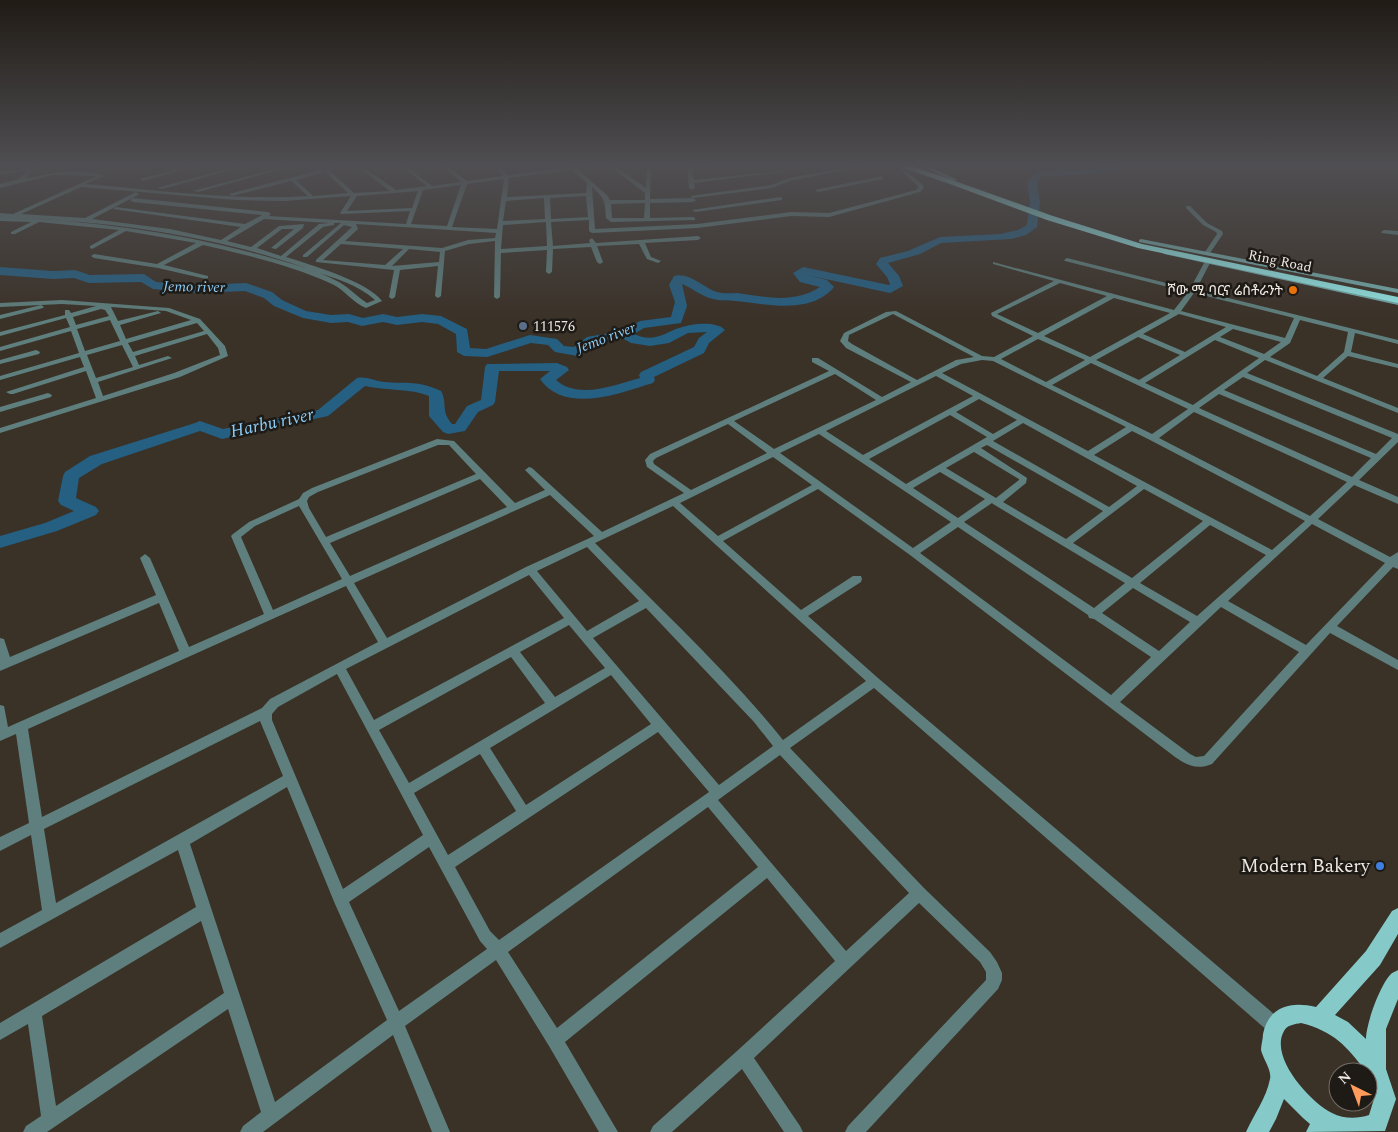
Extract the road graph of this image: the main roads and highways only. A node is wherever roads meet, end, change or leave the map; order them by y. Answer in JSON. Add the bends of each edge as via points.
{"nodes":[{"id":1,"x":1052,"y":217,"type":"edge"},
{"id":2,"x":1141,"y":243,"type":"junction"},
{"id":3,"x":1398,"y":295,"type":"edge"},
{"id":4,"x":1398,"y":301,"type":"edge"},
{"id":5,"x":1398,"y":917,"type":"edge"},
{"id":6,"x":1398,"y":980,"type":"edge"},
{"id":7,"x":1320,"y":1018,"type":"junction"},
{"id":8,"x":1371,"y":1062,"type":"edge"},
{"id":9,"x":1376,"y":1062,"type":"edge"},
{"id":10,"x":1378,"y":1076,"type":"edge"},
{"id":11,"x":1281,"y":1077,"type":"junction"},
{"id":12,"x":1379,"y":1127,"type":"edge"},
{"id":13,"x":1323,"y":1128,"type":"edge"},
{"id":14,"x":1356,"y":1131,"type":"edge"},
{"id":15,"x":1257,"y":1132,"type":"edge"}],
"edges":[{"from":1,"to":2,"type":"highway","name":"Ring Road"},
{"from":2,"to":3,"type":"highway","name":"Ring Road"},
{"from":2,"to":4,"type":"highway","name":"Ring Road"},
{"from":5,"to":7,"type":"main road","via":[[1373,958]]},
{"from":6,"to":9,"type":"main road","via":[[1376,1029]]},
{"from":7,"to":8,"type":"main road","via":[[1348,1035]]},
{"from":7,"to":11,"type":"main road","via":[[1301,1014],[1286,1016],[1275,1026],[1271,1048]]},
{"from":10,"to":12,"type":"main road","via":[[1384,1099]]},
{"from":11,"to":13,"type":"main road"},
{"from":11,"to":15,"type":"main road","via":[[1269,1112]]},
{"from":12,"to":14,"type":"main road"},
{"from":13,"to":14,"type":"main road"}]}
